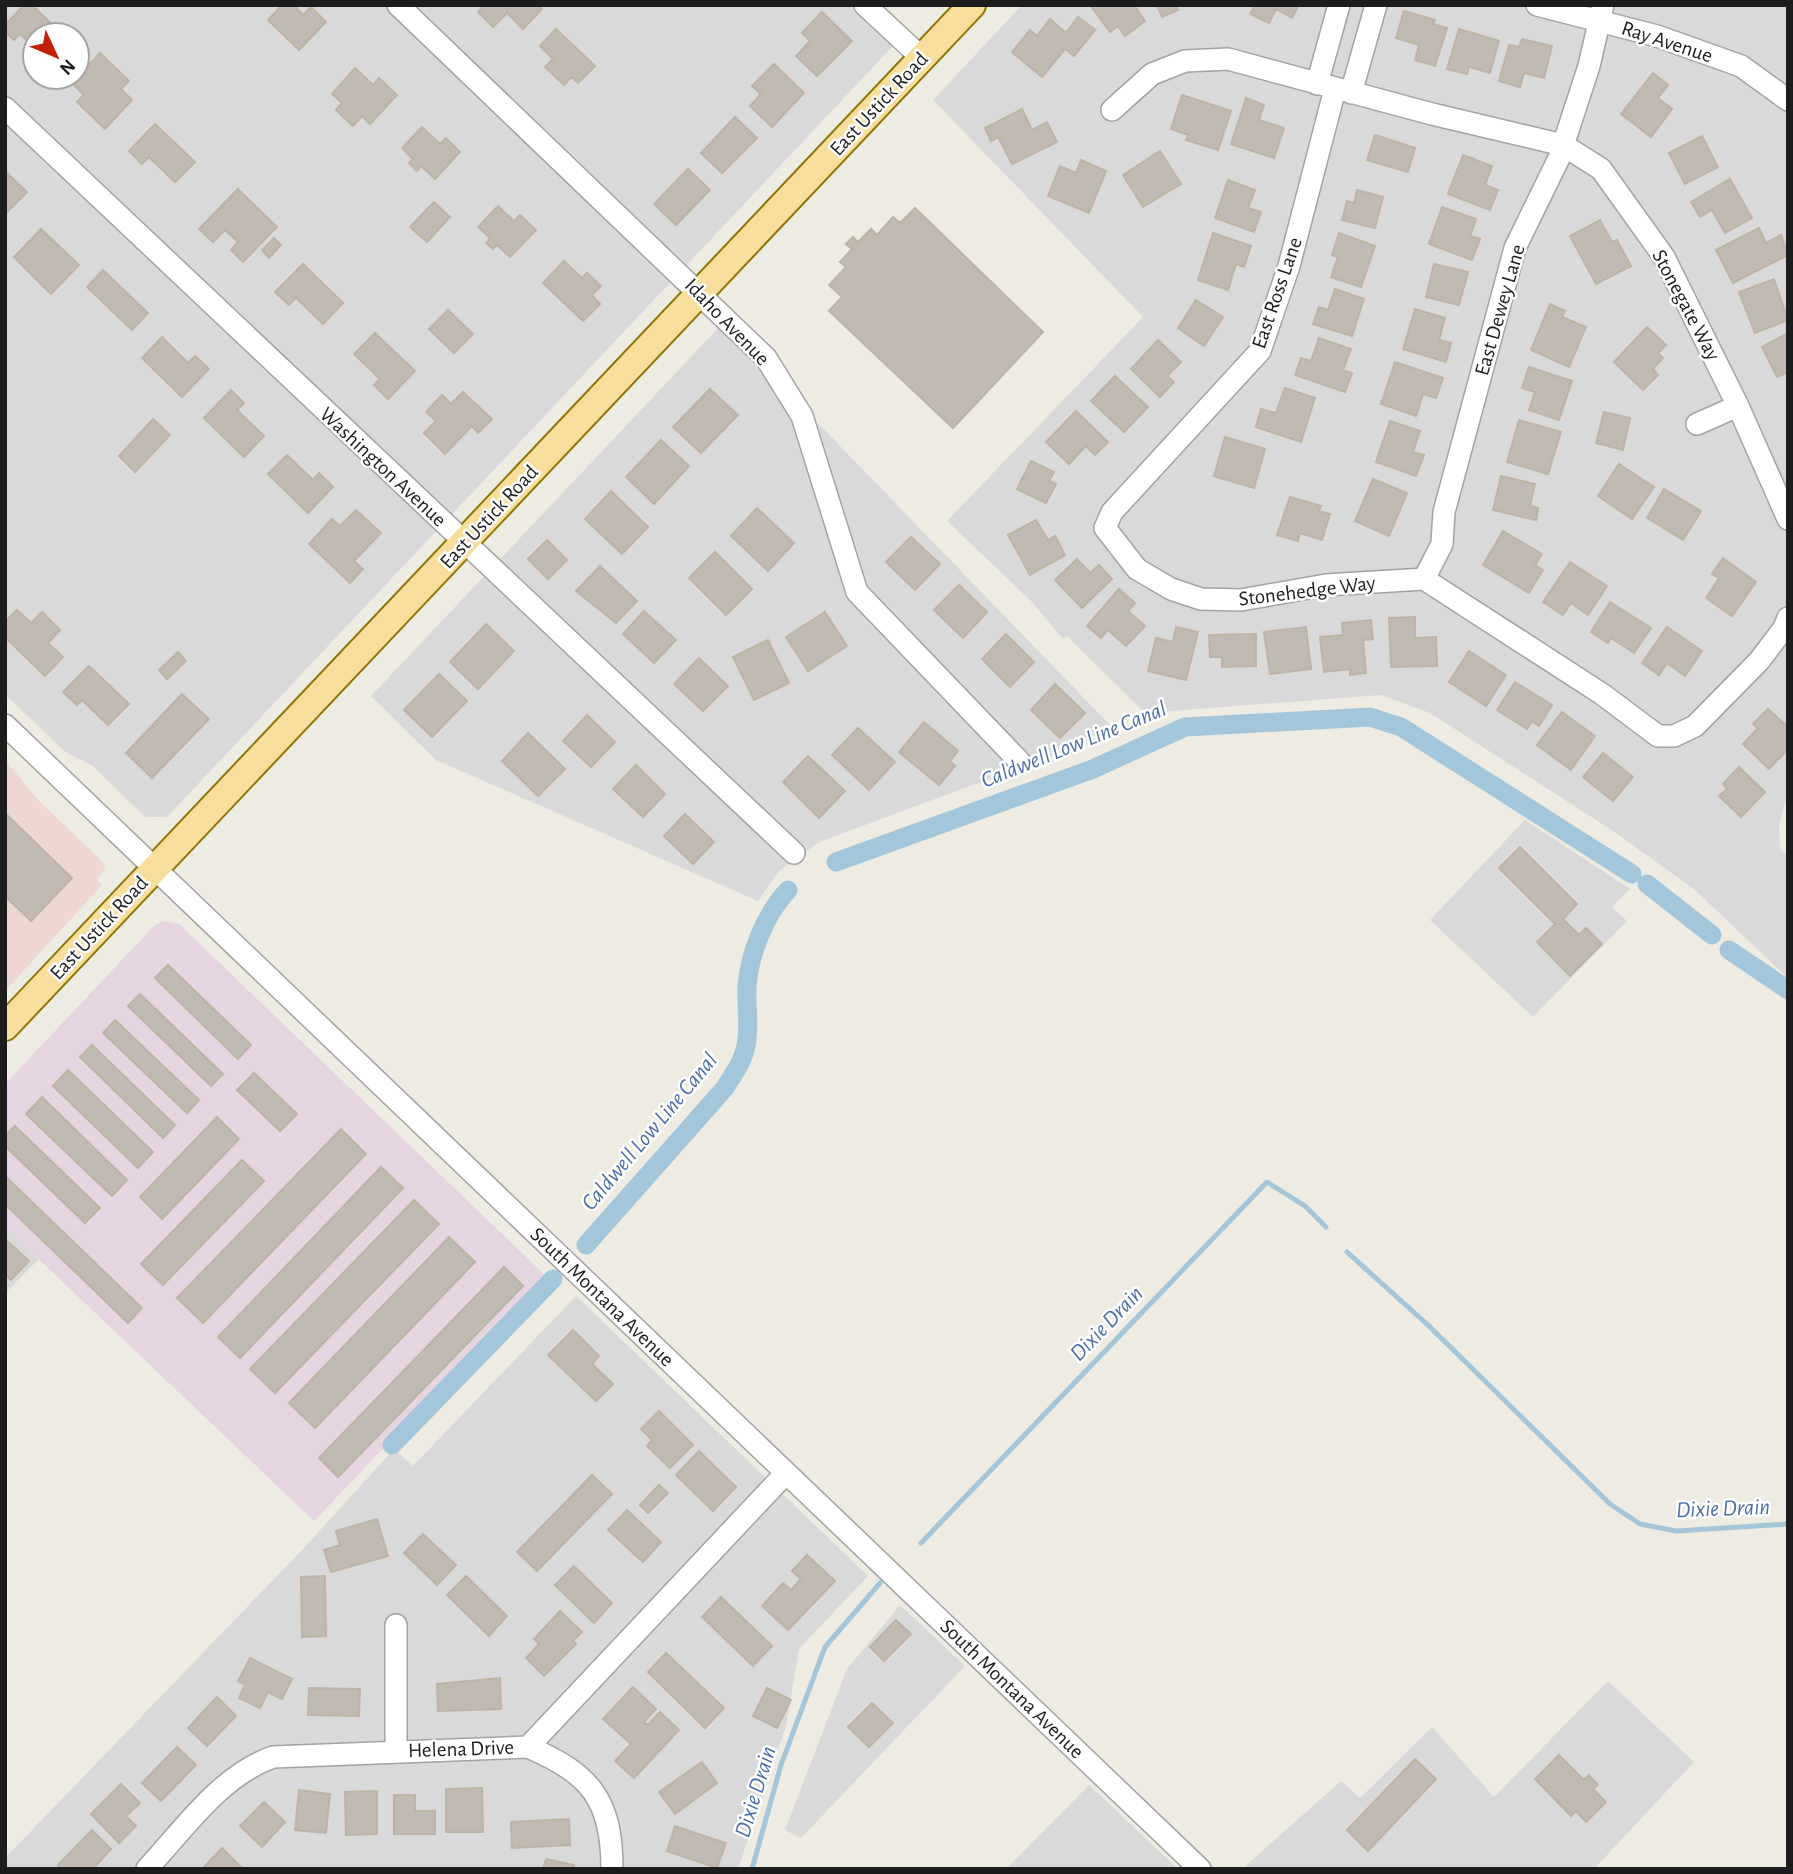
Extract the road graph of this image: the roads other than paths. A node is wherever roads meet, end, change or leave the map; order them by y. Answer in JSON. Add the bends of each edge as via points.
{"nodes":[{"id":1,"x":398,"y":5,"type":"edge"},
{"id":2,"x":865,"y":5,"type":"edge"},
{"id":3,"x":972,"y":5,"type":"edge"},
{"id":4,"x":1339,"y":5,"type":"edge"},
{"id":5,"x":1376,"y":5,"type":"edge"},
{"id":6,"x":1537,"y":5,"type":"edge"},
{"id":7,"x":1600,"y":13,"type":"edge"},
{"id":8,"x":922,"y":58,"type":"junction"},
{"id":9,"x":1333,"y":88,"type":"junction"},
{"id":10,"x":1788,"y":100,"type":"edge"},
{"id":11,"x":5,"y":108,"type":"edge"},
{"id":12,"x":1112,"y":110,"type":"dead end"},
{"id":13,"x":1563,"y":145,"type":"junction"},
{"id":14,"x":700,"y":293,"type":"junction"},
{"id":15,"x":1738,"y":406,"type":"junction"},
{"id":16,"x":1697,"y":424,"type":"dead end"},
{"id":17,"x":1788,"y":519,"type":"edge"},
{"id":18,"x":1105,"y":528,"type":"joint"},
{"id":19,"x":464,"y":543,"type":"junction"},
{"id":20,"x":1424,"y":579,"type":"junction"},
{"id":21,"x":1788,"y":618,"type":"edge"},
{"id":22,"x":5,"y":725,"type":"edge"},
{"id":23,"x":1020,"y":762,"type":"dead end"},
{"id":24,"x":794,"y":853,"type":"dead end"},
{"id":25,"x":155,"y":868,"type":"junction"},
{"id":26,"x":5,"y":1027,"type":"edge"},
{"id":27,"x":786,"y":1473,"type":"junction"},
{"id":28,"x":396,"y":1625,"type":"dead end"},
{"id":29,"x":528,"y":1747,"type":"junction"},
{"id":30,"x":396,"y":1750,"type":"junction"},
{"id":31,"x":147,"y":1869,"type":"edge"},
{"id":32,"x":612,"y":1869,"type":"edge"},
{"id":33,"x":1200,"y":1869,"type":"edge"}],
"edges":[{"from":1,"to":14,"type":"street","name":"Idaho Avenue"},
{"from":2,"to":8,"type":"street"},
{"from":3,"to":8,"type":"main road","name":"East Ustick Road"},
{"from":4,"to":9,"type":"street","name":"East Ross Lane"},
{"from":5,"to":9,"type":"street","name":"East Ross Lane"},
{"from":6,"to":7,"type":"street","name":"Ray Avenue"},
{"from":7,"to":10,"type":"street","name":"Ray Avenue","via":[[1741,66]]},
{"from":7,"to":13,"type":"street","name":"East Dewey Lane","via":[[1589,66]]},
{"from":8,"to":14,"type":"main road","name":"East Ustick Road"},
{"from":9,"to":12,"type":"street","name":"Stonegate Way","via":[[1228,59],[1185,61],[1152,74]]},
{"from":9,"to":13,"type":"street","name":"Stonegate Way"},
{"from":9,"to":18,"type":"street","name":"East Ross Lane","via":[[1289,266],[1260,351],[1112,512]]},
{"from":11,"to":19,"type":"street","name":"Washington Avenue"},
{"from":13,"to":15,"type":"street","name":"Stonegate Way","via":[[1601,169],[1664,257]]},
{"from":13,"to":20,"type":"street","name":"East Dewey Lane","via":[[1515,248],[1444,512],[1442,544]]},
{"from":14,"to":19,"type":"main road","name":"East Ustick Road"},
{"from":14,"to":23,"type":"street","name":"Idaho Avenue","via":[[766,358],[802,416],[857,592]]},
{"from":15,"to":16,"type":"street"},
{"from":15,"to":17,"type":"street","name":"Stonegate Way"},
{"from":18,"to":20,"type":"street","name":"Stonehedge Way","via":[[1137,569],[1200,599],[1241,600],[1326,585]]},
{"from":19,"to":24,"type":"street","name":"Washington Avenue"},
{"from":19,"to":25,"type":"main road","name":"East Ustick Road"},
{"from":20,"to":21,"type":"street","via":[[1602,694],[1658,736],[1674,736],[1695,726],[1759,661]]},
{"from":22,"to":25,"type":"street","name":"South Montana Avenue"},
{"from":25,"to":26,"type":"main road","name":"East Ustick Road"},
{"from":25,"to":27,"type":"street","name":"South Montana Avenue"},
{"from":27,"to":29,"type":"street","name":"Helena Drive"},
{"from":27,"to":33,"type":"street","name":"South Montana Avenue"},
{"from":28,"to":30,"type":"street"},
{"from":29,"to":30,"type":"street","name":"Helena Drive"},
{"from":29,"to":32,"type":"street","via":[[562,1761],[605,1806],[612,1834]]},
{"from":30,"to":31,"type":"street","name":"Helena Drive","via":[[273,1757],[252,1764],[234,1777]]}]}
